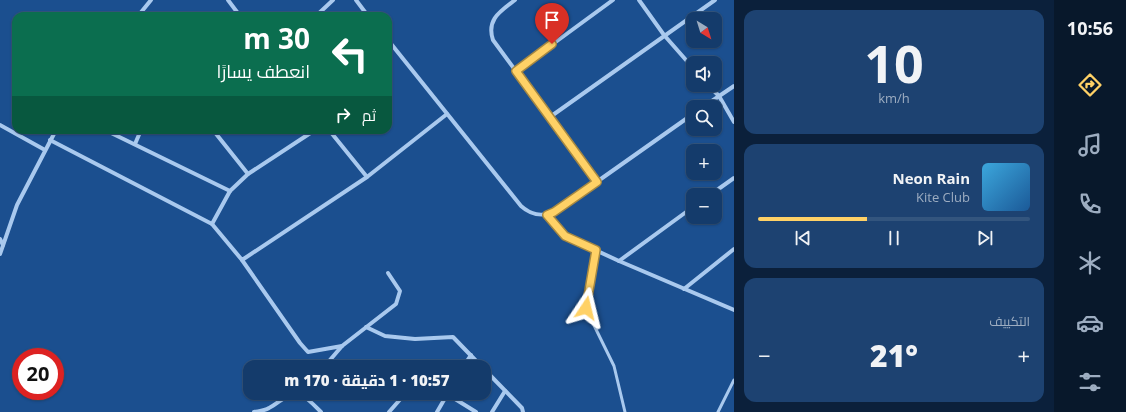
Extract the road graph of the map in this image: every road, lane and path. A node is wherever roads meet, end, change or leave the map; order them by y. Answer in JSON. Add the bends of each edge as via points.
{"nodes":[{"id":1,"x":151,"y":0,"type":"edge"},
{"id":2,"x":228,"y":0,"type":"edge"},
{"id":3,"x":333,"y":0,"type":"edge"},
{"id":4,"x":356,"y":0,"type":"edge"},
{"id":5,"x":515,"y":0,"type":"edge"},
{"id":6,"x":613,"y":0,"type":"edge"},
{"id":7,"x":639,"y":0,"type":"edge"},
{"id":8,"x":715,"y":0,"type":"edge"},
{"id":9,"x":141,"y":12,"type":"edge"},
{"id":10,"x":237,"y":12,"type":"edge"},
{"id":11,"x":320,"y":12,"type":"edge"},
{"id":12,"x":365,"y":12,"type":"edge"},
{"id":13,"x":664,"y":35,"type":"junction"},
{"id":14,"x":392,"y":45,"type":"edge"},
{"id":15,"x":686,"y":60,"type":"edge"},
{"id":16,"x":516,"y":71,"type":"junction"},
{"id":17,"x":734,"y":86,"type":"edge"},
{"id":18,"x":715,"y":92,"type":"edge"},
{"id":19,"x":719,"y":96,"type":"junction"},
{"id":20,"x":714,"y":100,"type":"edge"},
{"id":21,"x":447,"y":114,"type":"junction"},
{"id":22,"x":550,"y":117,"type":"junction"},
{"id":23,"x":686,"y":119,"type":"edge"},
{"id":24,"x":734,"y":122,"type":"edge"},
{"id":25,"x":0,"y":125,"type":"edge"},
{"id":26,"x":12,"y":132,"type":"edge"},
{"id":27,"x":16,"y":134,"type":"edge"},
{"id":28,"x":54,"y":134,"type":"edge"},
{"id":29,"x":114,"y":134,"type":"edge"},
{"id":30,"x":139,"y":134,"type":"edge"},
{"id":31,"x":216,"y":134,"type":"edge"},
{"id":32,"x":309,"y":134,"type":"edge"},
{"id":33,"x":332,"y":134,"type":"edge"},
{"id":34,"x":50,"y":140,"type":"junction"},
{"id":35,"x":135,"y":144,"type":"junction"},
{"id":36,"x":45,"y":150,"type":"junction"},
{"id":37,"x":248,"y":174,"type":"junction"},
{"id":38,"x":367,"y":177,"type":"junction"},
{"id":39,"x":734,"y":178,"type":"edge"},
{"id":40,"x":597,"y":182,"type":"junction"},
{"id":41,"x":720,"y":188,"type":"edge"},
{"id":42,"x":230,"y":191,"type":"junction"},
{"id":43,"x":686,"y":212,"type":"edge"},
{"id":44,"x":547,"y":215,"type":"junction"},
{"id":45,"x":212,"y":224,"type":"junction"},
{"id":46,"x":0,"y":239,"type":"edge"},
{"id":47,"x":3,"y":245,"type":"junction"},
{"id":48,"x":734,"y":249,"type":"edge"},
{"id":49,"x":596,"y":250,"type":"junction"},
{"id":50,"x":0,"y":254,"type":"edge"},
{"id":51,"x":242,"y":260,"type":"junction"},
{"id":52,"x":619,"y":261,"type":"junction"},
{"id":53,"x":388,"y":273,"type":"dead end"},
{"id":54,"x":684,"y":288,"type":"junction"},
{"id":55,"x":734,"y":310,"type":"edge"},
{"id":56,"x":366,"y":327,"type":"junction"},
{"id":57,"x":342,"y":346,"type":"junction"},
{"id":58,"x":471,"y":355,"type":"junction"},
{"id":59,"x":330,"y":360,"type":"edge"},
{"id":60,"x":468,"y":360,"type":"edge"},
{"id":61,"x":476,"y":360,"type":"edge"},
{"id":62,"x":491,"y":376,"type":"edge"},
{"id":63,"x":734,"y":380,"type":"edge"},
{"id":64,"x":505,"y":391,"type":"junction"},
{"id":65,"x":282,"y":400,"type":"edge"},
{"id":66,"x":310,"y":400,"type":"edge"},
{"id":67,"x":400,"y":400,"type":"edge"},
{"id":68,"x":444,"y":400,"type":"edge"},
{"id":69,"x":457,"y":400,"type":"edge"},
{"id":70,"x":254,"y":412,"type":"edge"},
{"id":71,"x":321,"y":412,"type":"edge"},
{"id":72,"x":390,"y":412,"type":"edge"},
{"id":73,"x":437,"y":412,"type":"edge"},
{"id":74,"x":476,"y":412,"type":"edge"},
{"id":75,"x":492,"y":412,"type":"edge"},
{"id":76,"x":523,"y":412,"type":"edge"},
{"id":77,"x":625,"y":412,"type":"edge"},
{"id":78,"x":718,"y":412,"type":"edge"}],
"edges":[{"from":1,"to":9,"type":"street"},
{"from":2,"to":10,"type":"street"},
{"from":3,"to":11,"type":"street"},
{"from":4,"to":12,"type":"street"},
{"from":5,"to":16,"type":"street","via":[[495,17],[491,29],[493,40]]},
{"from":6,"to":16,"type":"street"},
{"from":7,"to":13,"type":"street"},
{"from":8,"to":13,"type":"street"},
{"from":13,"to":15,"type":"street"},
{"from":13,"to":22,"type":"street"},
{"from":14,"to":21,"type":"street"},
{"from":16,"to":22,"type":"street"},
{"from":17,"to":19,"type":"street"},
{"from":18,"to":19,"type":"street"},
{"from":19,"to":20,"type":"street"},
{"from":19,"to":24,"type":"street"},
{"from":21,"to":38,"type":"street"},
{"from":21,"to":44,"type":"street","via":[[521,206],[532,214]]},
{"from":22,"to":40,"type":"street"},
{"from":23,"to":40,"type":"street"},
{"from":25,"to":26,"type":"street"},
{"from":27,"to":36,"type":"street"},
{"from":28,"to":34,"type":"street"},
{"from":29,"to":35,"type":"street"},
{"from":30,"to":35,"type":"street"},
{"from":31,"to":37,"type":"street"},
{"from":32,"to":37,"type":"street"},
{"from":33,"to":38,"type":"street"},
{"from":34,"to":36,"type":"street"},
{"from":34,"to":45,"type":"street"},
{"from":35,"to":42,"type":"street"},
{"from":36,"to":47,"type":"street","via":[[17,205]]},
{"from":37,"to":42,"type":"street"},
{"from":38,"to":51,"type":"street"},
{"from":39,"to":41,"type":"street"},
{"from":40,"to":44,"type":"street"},
{"from":42,"to":45,"type":"street"},
{"from":43,"to":52,"type":"street"},
{"from":44,"to":49,"type":"street","via":[[565,236]]},
{"from":45,"to":51,"type":"street"},
{"from":46,"to":47,"type":"street"},
{"from":47,"to":50,"type":"street"},
{"from":48,"to":54,"type":"street"},
{"from":49,"to":52,"type":"street"},
{"from":49,"to":77,"type":"lane","via":[[586,308],[614,366]]},
{"from":51,"to":57,"type":"street","via":[[308,352]]},
{"from":52,"to":54,"type":"street"},
{"from":53,"to":56,"type":"street","via":[[400,291],[396,304]]},
{"from":54,"to":55,"type":"street"},
{"from":56,"to":57,"type":"street"},
{"from":56,"to":58,"type":"street","via":[[384,336],[415,339],[454,337]]},
{"from":57,"to":59,"type":"street"},
{"from":58,"to":60,"type":"street"},
{"from":58,"to":61,"type":"street"},
{"from":62,"to":64,"type":"street"},
{"from":63,"to":78,"type":"lane"},
{"from":64,"to":75,"type":"street"},
{"from":64,"to":76,"type":"street"},
{"from":65,"to":70,"type":"street","via":[[270,408]]},
{"from":66,"to":71,"type":"street"},
{"from":67,"to":72,"type":"street"},
{"from":68,"to":73,"type":"street"},
{"from":69,"to":74,"type":"street"}]}
